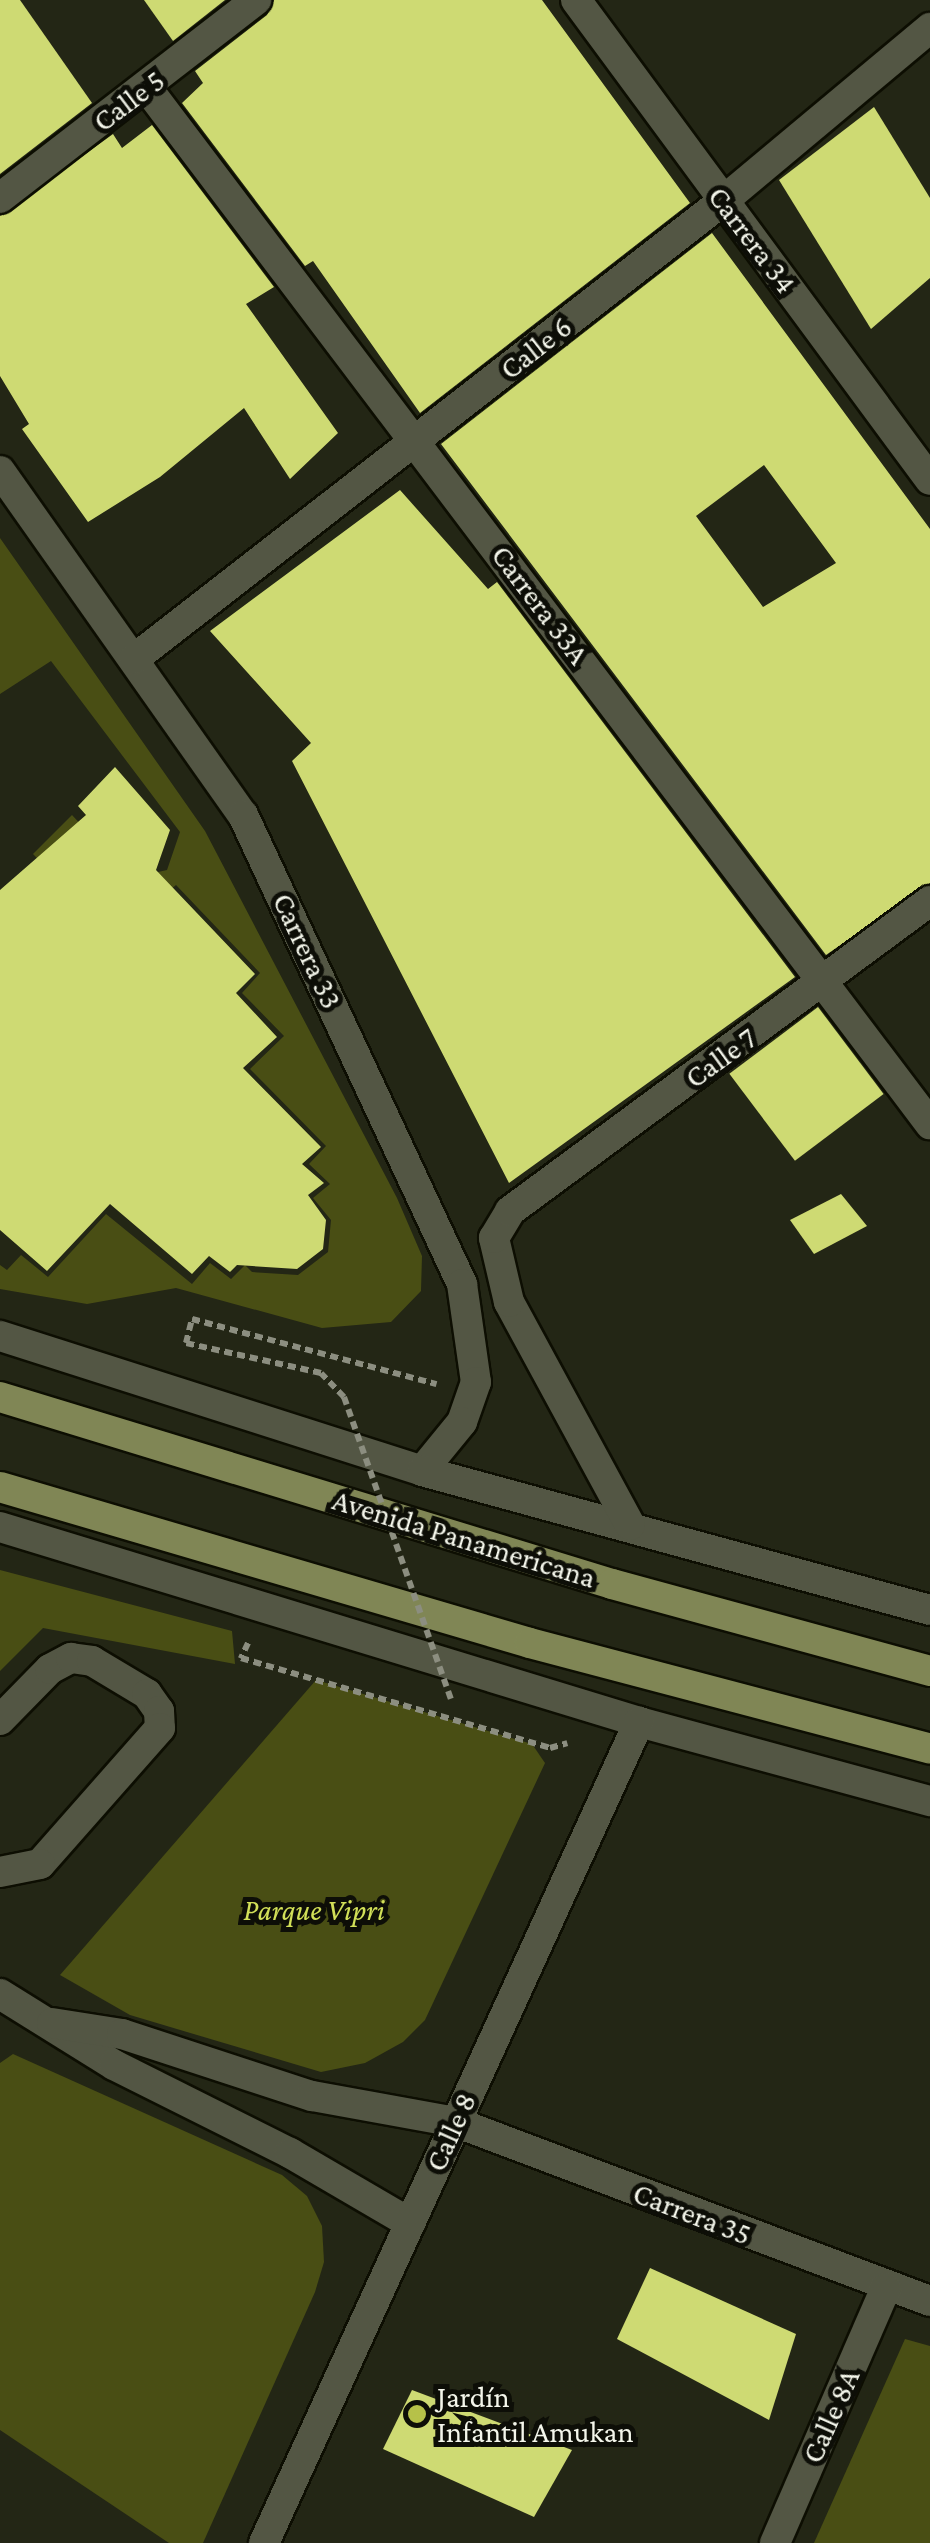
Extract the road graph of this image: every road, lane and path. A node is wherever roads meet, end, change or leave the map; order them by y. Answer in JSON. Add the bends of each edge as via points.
{"nodes":[{"id":1,"x":256,"y":0,"type":"edge"},
{"id":2,"x":576,"y":0,"type":"edge"},
{"id":3,"x":930,"y":28,"type":"edge"},
{"id":4,"x":148,"y":88,"type":"junction"},
{"id":5,"x":0,"y":198,"type":"edge"},
{"id":6,"x":723,"y":201,"type":"junction"},
{"id":7,"x":418,"y":442,"type":"junction"},
{"id":8,"x":0,"y":471,"type":"edge"},
{"id":9,"x":930,"y":480,"type":"edge"},
{"id":10,"x":134,"y":659,"type":"junction"},
{"id":11,"x":930,"y":901,"type":"edge"},
{"id":12,"x":824,"y":983,"type":"junction"},
{"id":13,"x":930,"y":1124,"type":"edge"},
{"id":14,"x":0,"y":1336,"type":"edge"},
{"id":15,"x":0,"y":1397,"type":"edge"},
{"id":16,"x":462,"y":1422,"type":"junction"},
{"id":17,"x":422,"y":1471,"type":"junction"},
{"id":18,"x":0,"y":1488,"type":"edge"},
{"id":19,"x":630,"y":1525,"type":"junction"},
{"id":20,"x":0,"y":1528,"type":"edge"},
{"id":21,"x":930,"y":1610,"type":"edge"},
{"id":22,"x":930,"y":1671,"type":"edge"},
{"id":23,"x":451,"y":1699,"type":"dead end"},
{"id":24,"x":0,"y":1720,"type":"edge"},
{"id":25,"x":639,"y":1722,"type":"junction"},
{"id":26,"x":930,"y":1749,"type":"edge"},
{"id":27,"x":930,"y":1801,"type":"edge"},
{"id":28,"x":0,"y":1872,"type":"edge"},
{"id":29,"x":0,"y":1994,"type":"edge"},
{"id":30,"x":52,"y":2022,"type":"junction"},
{"id":31,"x":456,"y":2122,"type":"junction"},
{"id":32,"x":410,"y":2223,"type":"junction"},
{"id":33,"x":886,"y":2288,"type":"junction"},
{"id":34,"x":930,"y":2301,"type":"edge"},
{"id":35,"x":264,"y":2543,"type":"edge"},
{"id":36,"x":775,"y":2543,"type":"edge"}],
"edges":[{"from":1,"to":4,"type":"street","name":"Calle 5"},
{"from":2,"to":6,"type":"street","name":"Carrera 34"},
{"from":3,"to":6,"type":"street","name":"Calle 6"},
{"from":4,"to":5,"type":"street","name":"Calle 5"},
{"from":4,"to":7,"type":"street","name":"Carrera 33A"},
{"from":6,"to":7,"type":"street","name":"Calle 6"},
{"from":6,"to":9,"type":"street","name":"Carrera 34"},
{"from":7,"to":10,"type":"street","name":"Calle 6"},
{"from":7,"to":12,"type":"street","name":"Carrera 33A"},
{"from":8,"to":10,"type":"street","name":"Carrera 33"},
{"from":10,"to":16,"type":"street","name":"Carrera 33","via":[[243,815],[462,1284],[476,1382]]},
{"from":11,"to":12,"type":"street","name":"Calle 7"},
{"from":12,"to":13,"type":"street","name":"Carrera 33A"},
{"from":12,"to":19,"type":"street","name":"Calle 7","via":[[510,1211],[494,1238],[509,1302]]},
{"from":14,"to":17,"type":"street"},
{"from":15,"to":22,"type":"main road","name":"Avenida Panamericana","via":[[612,1584]]},
{"from":16,"to":17,"type":"street","name":"Carrera 33"},
{"from":16,"to":23,"type":"path","bridge":true,"via":[[436,1384],[192,1319],[186,1343],[321,1373],[344,1397]]},
{"from":17,"to":19,"type":"street"},
{"from":18,"to":26,"type":"main road","via":[[530,1643]]},
{"from":19,"to":21,"type":"street"},
{"from":20,"to":25,"type":"street"},
{"from":24,"to":28,"type":"street","via":[[50,1669],[70,1658],[92,1661],[147,1694],[159,1711],[160,1728],[40,1864]]},
{"from":25,"to":27,"type":"street"},
{"from":25,"to":31,"type":"street","name":"Calle 8"},
{"from":29,"to":30,"type":"street"},
{"from":30,"to":31,"type":"street","name":"Carrera 35","via":[[122,2034],[312,2096]]},
{"from":30,"to":32,"type":"street","via":[[114,2066],[290,2153]]},
{"from":31,"to":32,"type":"street","name":"Calle 8"},
{"from":31,"to":33,"type":"street","name":"Carrera 35"},
{"from":32,"to":35,"type":"street","name":"Calle 8"},
{"from":33,"to":34,"type":"street","name":"Carrera 35"},
{"from":33,"to":36,"type":"street","name":"Calle 8A"}]}
